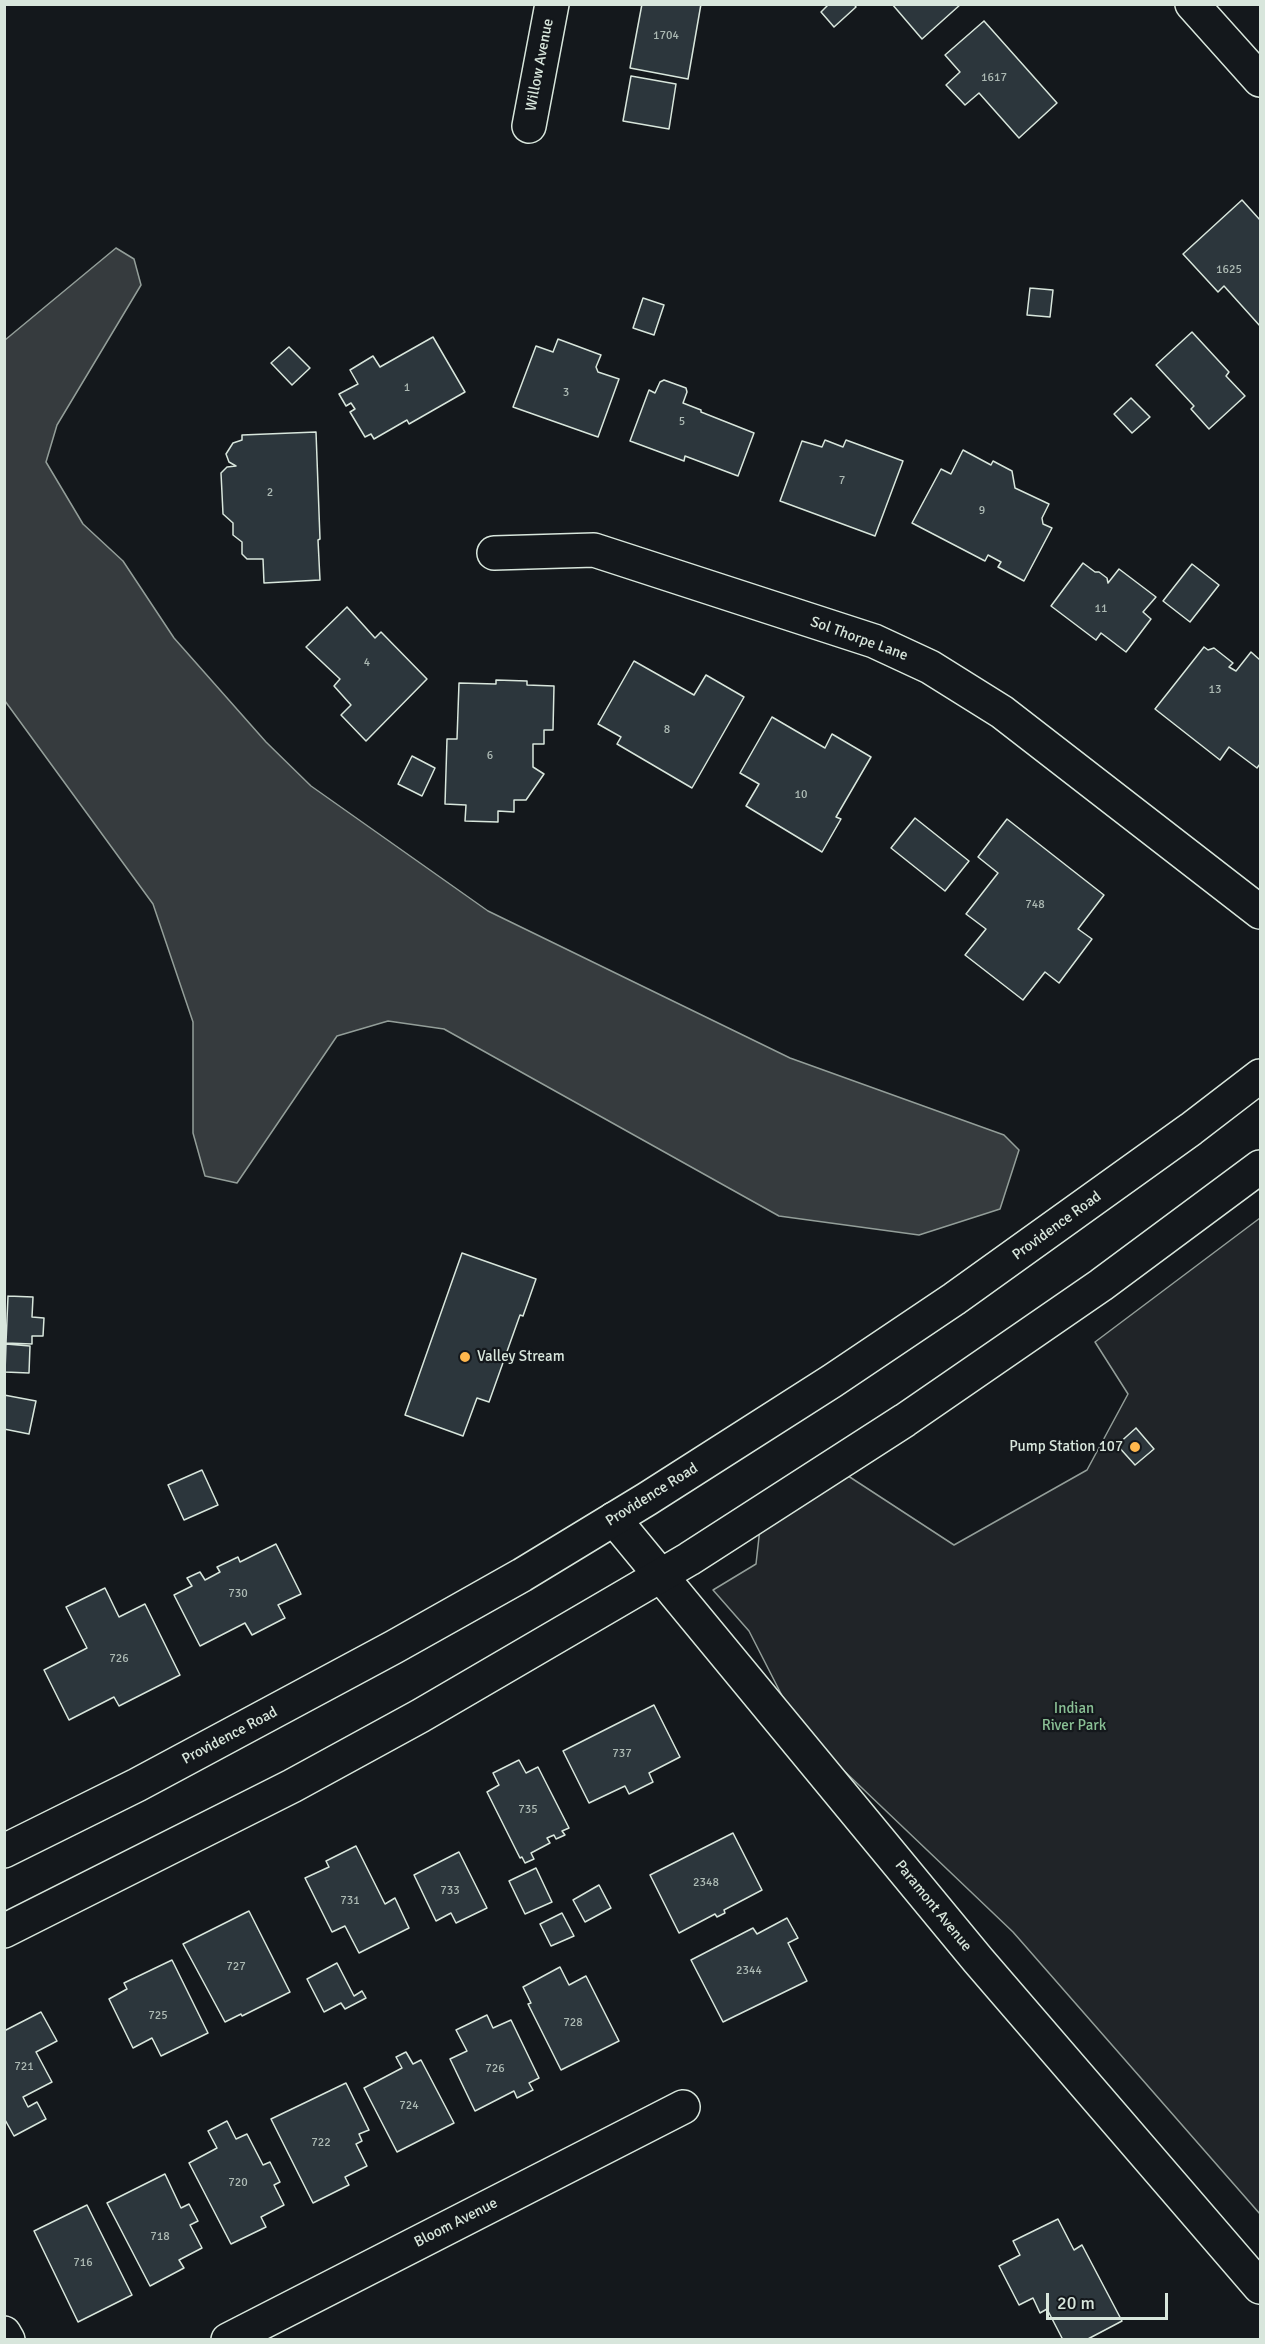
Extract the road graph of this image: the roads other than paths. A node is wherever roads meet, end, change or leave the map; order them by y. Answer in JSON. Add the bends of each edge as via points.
{"nodes":[{"id":1,"x":552,"y":4,"type":"edge"},
{"id":2,"x":1192,"y":4,"type":"edge"},
{"id":3,"x":1260,"y":80,"type":"edge"},
{"id":4,"x":529,"y":126,"type":"dead end"},
{"id":5,"x":494,"y":553,"type":"dead end"},
{"id":6,"x":1260,"y":912,"type":"edge"},
{"id":7,"x":1260,"y":1076,"type":"edge"},
{"id":8,"x":1260,"y":1167,"type":"edge"},
{"id":9,"x":614,"y":1519,"type":"junction"},
{"id":10,"x":661,"y":1576,"type":"junction"},
{"id":11,"x":4,"y":1851,"type":"edge"},
{"id":12,"x":4,"y":1931,"type":"edge"},
{"id":13,"x":683,"y":2107,"type":"dead end"},
{"id":14,"x":1260,"y":2287,"type":"edge"},
{"id":15,"x":4,"y":2332,"type":"edge"},
{"id":16,"x":8,"y":2340,"type":"edge"},
{"id":17,"x":228,"y":2340,"type":"edge"}],
"edges":[{"from":1,"to":4,"type":"main road","name":"Willow Avenue"},
{"from":2,"to":3,"type":"main road"},
{"from":5,"to":6,"type":"main road","name":"Sol Thorpe Lane","via":[[594,550],[874,641],[930,667],[1002,712]]},
{"from":7,"to":9,"type":"main road","name":"Providence Road","via":[[954,1299]]},
{"from":8,"to":10,"type":"main road","via":[[1101,1285],[905,1420]]},
{"from":9,"to":10,"type":"main road","name":"Paramont Avenue"},
{"from":9,"to":11,"type":"main road","name":"Providence Road","via":[[384,1653],[147,1780]]},
{"from":10,"to":12,"type":"main road","via":[[292,1786]]},
{"from":10,"to":14,"type":"main road","name":"Paramont Avenue","via":[[978,1960]]},
{"from":13,"to":17,"type":"main road","name":"Bloom Avenue"},
{"from":15,"to":16,"type":"main road"}]}
